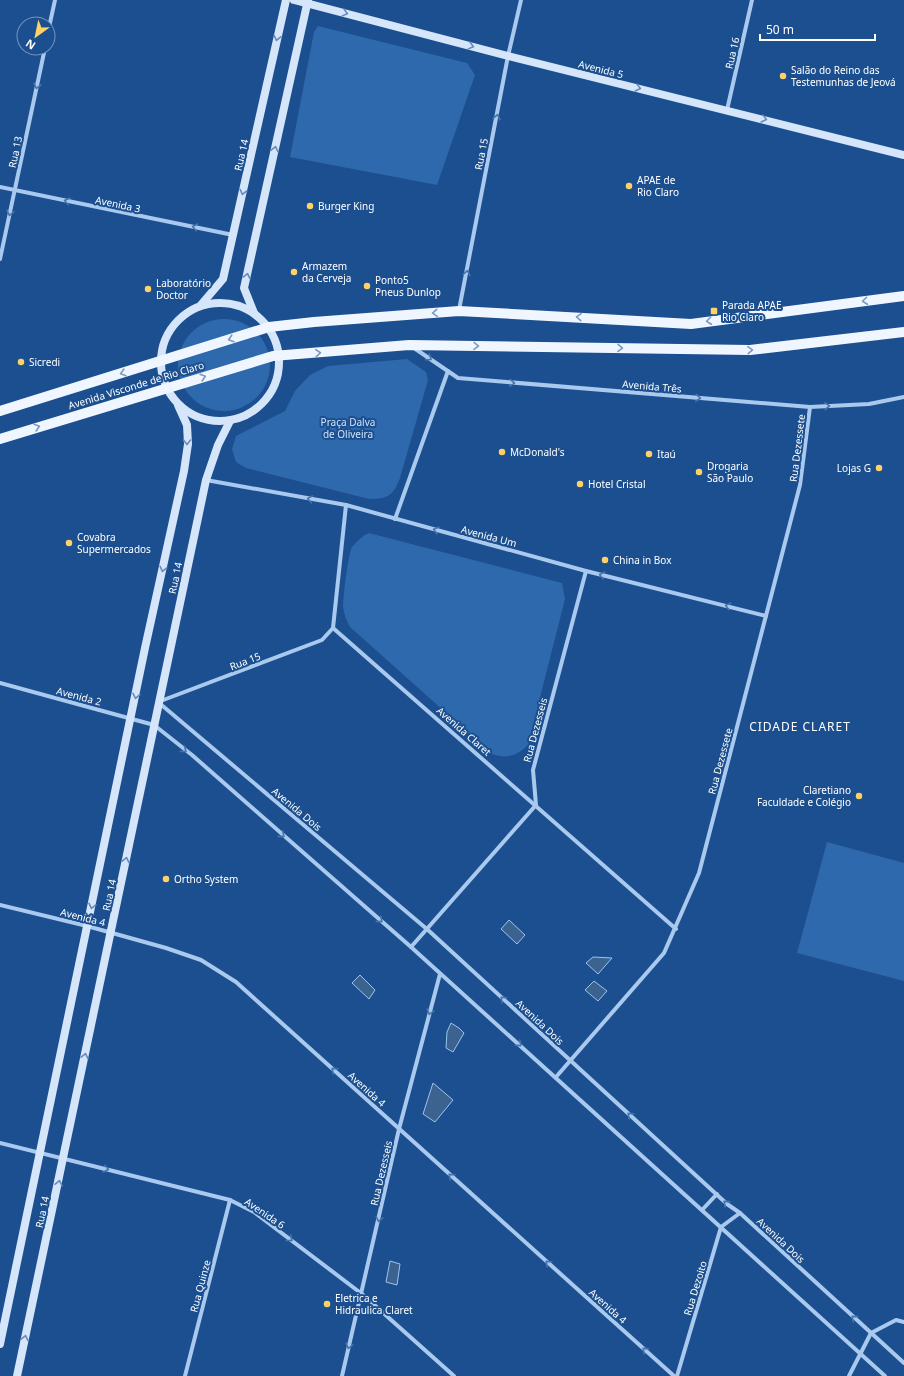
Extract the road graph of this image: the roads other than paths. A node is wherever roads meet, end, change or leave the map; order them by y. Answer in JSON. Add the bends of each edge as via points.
{"nodes":[{"id":1,"x":55,"y":0,"type":"edge"},
{"id":2,"x":286,"y":0,"type":"edge"},
{"id":3,"x":294,"y":0,"type":"edge"},
{"id":4,"x":521,"y":0,"type":"edge"},
{"id":5,"x":752,"y":0,"type":"edge"},
{"id":6,"x":308,"y":1,"type":"edge"},
{"id":7,"x":52,"y":16,"type":"edge"},
{"id":8,"x":43,"y":56,"type":"edge"},
{"id":9,"x":508,"y":56,"type":"junction"},
{"id":10,"x":726,"y":110,"type":"junction"},
{"id":11,"x":904,"y":155,"type":"edge"},
{"id":12,"x":0,"y":187,"type":"edge"},
{"id":13,"x":15,"y":190,"type":"junction"},
{"id":14,"x":233,"y":235,"type":"junction"},
{"id":15,"x":0,"y":259,"type":"edge"},
{"id":16,"x":904,"y":296,"type":"edge"},
{"id":17,"x":199,"y":307,"type":"junction"},
{"id":18,"x":459,"y":311,"type":"junction"},
{"id":19,"x":254,"y":313,"type":"junction"},
{"id":20,"x":269,"y":327,"type":"junction"},
{"id":21,"x":904,"y":332,"type":"edge"},
{"id":22,"x":879,"y":335,"type":"junction"},
{"id":23,"x":904,"y":337,"type":"edge"},
{"id":24,"x":410,"y":345,"type":"junction"},
{"id":25,"x":280,"y":356,"type":"junction"},
{"id":26,"x":160,"y":362,"type":"junction"},
{"id":27,"x":448,"y":371,"type":"junction"},
{"id":28,"x":166,"y":388,"type":"junction"},
{"id":29,"x":904,"y":397,"type":"edge"},
{"id":30,"x":178,"y":405,"type":"junction"},
{"id":31,"x":810,"y":407,"type":"junction"},
{"id":32,"x":0,"y":411,"type":"edge"},
{"id":33,"x":230,"y":421,"type":"junction"},
{"id":34,"x":0,"y":439,"type":"edge"},
{"id":35,"x":206,"y":480,"type":"junction"},
{"id":36,"x":346,"y":505,"type":"junction"},
{"id":37,"x":395,"y":519,"type":"junction"},
{"id":38,"x":586,"y":571,"type":"junction"},
{"id":39,"x":766,"y":616,"type":"junction"},
{"id":40,"x":333,"y":628,"type":"junction"},
{"id":41,"x":0,"y":682,"type":"edge"},
{"id":42,"x":158,"y":702,"type":"junction"},
{"id":43,"x":131,"y":718,"type":"junction"},
{"id":44,"x":154,"y":725,"type":"junction"},
{"id":45,"x":536,"y":805,"type":"junction"},
{"id":46,"x":0,"y":905,"type":"edge"},
{"id":47,"x":88,"y":926,"type":"junction"},
{"id":48,"x":676,"y":929,"type":"junction"},
{"id":49,"x":428,"y":930,"type":"junction"},
{"id":50,"x":111,"y":933,"type":"junction"},
{"id":51,"x":411,"y":947,"type":"junction"},
{"id":52,"x":440,"y":974,"type":"junction"},
{"id":53,"x":570,"y":1061,"type":"junction"},
{"id":54,"x":556,"y":1077,"type":"junction"},
{"id":55,"x":400,"y":1129,"type":"junction"},
{"id":56,"x":0,"y":1143,"type":"edge"},
{"id":57,"x":41,"y":1153,"type":"junction"},
{"id":58,"x":64,"y":1159,"type":"junction"},
{"id":59,"x":717,"y":1194,"type":"junction"},
{"id":60,"x":230,"y":1200,"type":"junction"},
{"id":61,"x":702,"y":1210,"type":"junction"},
{"id":62,"x":740,"y":1213,"type":"junction"},
{"id":63,"x":721,"y":1227,"type":"junction"},
{"id":64,"x":362,"y":1294,"type":"junction"},
{"id":65,"x":904,"y":1322,"type":"edge"},
{"id":66,"x":871,"y":1332,"type":"junction"},
{"id":67,"x":0,"y":1344,"type":"edge"},
{"id":68,"x":861,"y":1354,"type":"junction"},
{"id":69,"x":904,"y":1363,"type":"edge"},
{"id":70,"x":17,"y":1376,"type":"edge"},
{"id":71,"x":184,"y":1376,"type":"edge"},
{"id":72,"x":342,"y":1376,"type":"edge"},
{"id":73,"x":454,"y":1376,"type":"edge"},
{"id":74,"x":674,"y":1376,"type":"edge"},
{"id":75,"x":677,"y":1376,"type":"edge"},
{"id":76,"x":849,"y":1376,"type":"edge"},
{"id":77,"x":885,"y":1376,"type":"edge"}],
"edges":[{"from":1,"to":7,"type":"street"},
{"from":2,"to":14,"type":"main road","name":"Rua 14","one_way":true},
{"from":3,"to":6,"type":"main road","name":"Avenida 5"},
{"from":4,"to":9,"type":"street","name":"Rua 15"},
{"from":5,"to":10,"type":"street","name":"Rua 16"},
{"from":6,"to":9,"type":"main road","name":"Avenida 5","one_way":true},
{"from":19,"to":6,"type":"main road","one_way":true,"via":[[244,288]]},
{"from":8,"to":13,"type":"street","name":"Rua 13","one_way":true},
{"from":9,"to":10,"type":"main road","name":"Avenida 5","one_way":true},
{"from":18,"to":9,"type":"street","name":"Rua 15","one_way":true},
{"from":10,"to":11,"type":"main road","name":"Avenida 5","one_way":true},
{"from":12,"to":13,"type":"street","name":"Avenida 3"},
{"from":14,"to":13,"type":"street","name":"Avenida 3","one_way":true},
{"from":13,"to":15,"type":"street","name":"Rua 13","one_way":true},
{"from":14,"to":17,"type":"main road","name":"Rua 14","via":[[223,279]]},
{"from":16,"to":18,"type":"main road","name":"Avenida Visconde de Rio Claro","one_way":true,"via":[[691,324]]},
{"from":17,"to":19,"type":"main road","via":[[210,303],[229,303]]},
{"from":17,"to":26,"type":"main road","via":[[189,310],[171,327],[161,350]]},
{"from":18,"to":20,"type":"main road","name":"Avenida Visconde de Rio Claro","one_way":true},
{"from":19,"to":20,"type":"main road"},
{"from":20,"to":25,"type":"main road"},
{"from":20,"to":26,"type":"main road","name":"Avenida Visconde de Rio Claro","one_way":true},
{"from":21,"to":22,"type":"main road","name":"Avenida Visconde de Rio Claro"},
{"from":22,"to":23,"type":"street"},
{"from":24,"to":22,"type":"main road","name":"Avenida Visconde de Rio Claro","one_way":true,"via":[[750,350]]},
{"from":25,"to":24,"type":"main road","name":"Avenida Visconde de Rio Claro","one_way":true},
{"from":24,"to":27,"type":"street","name":"Avenida Três","one_way":true},
{"from":28,"to":25,"type":"main road","name":"Avenida Visconde de Rio Claro","one_way":true},
{"from":25,"to":33,"type":"main road","via":[[279,373],[270,395],[249,414]]},
{"from":26,"to":28,"type":"main road"},
{"from":26,"to":32,"type":"main road","name":"Avenida Visconde de Rio Claro","one_way":true},
{"from":27,"to":31,"type":"street","name":"Avenida Três","one_way":true,"via":[[458,378]]},
{"from":27,"to":37,"type":"street"},
{"from":28,"to":30,"type":"main road"},
{"from":34,"to":28,"type":"main road","name":"Avenida Visconde de Rio Claro","one_way":true},
{"from":31,"to":29,"type":"street","name":"Avenida Três","one_way":true,"via":[[869,404]]},
{"from":30,"to":33,"type":"main road","via":[[197,417]]},
{"from":30,"to":43,"type":"main road","name":"Rua 14","one_way":true,"via":[[187,425],[188,444],[184,471]]},
{"from":31,"to":39,"type":"street","name":"Rua Dezessete","via":[[800,486]]},
{"from":33,"to":35,"type":"main road","name":"Rua 14","via":[[218,445]]},
{"from":36,"to":35,"type":"street","name":"Avenida Um","one_way":true},
{"from":35,"to":42,"type":"main road","name":"Rua 14"},
{"from":36,"to":37,"type":"street","name":"Avenida Um"},
{"from":36,"to":40,"type":"street"},
{"from":38,"to":37,"type":"street","name":"Avenida Um","one_way":true},
{"from":39,"to":38,"type":"street","name":"Avenida Um","one_way":true},
{"from":38,"to":45,"type":"street","name":"Rua Dezesseis","via":[[532,770]]},
{"from":39,"to":48,"type":"street","name":"Rua Dezessete","via":[[699,873]]},
{"from":40,"to":42,"type":"street","name":"Rua 15","via":[[322,640]]},
{"from":40,"to":45,"type":"street","name":"Avenida Claret"},
{"from":41,"to":43,"type":"street","name":"Avenida 2"},
{"from":42,"to":44,"type":"main road","name":"Rua 14"},
{"from":42,"to":49,"type":"street","name":"Avenida Dois"},
{"from":43,"to":44,"type":"street","name":"Avenida 2"},
{"from":43,"to":47,"type":"main road","name":"Rua 14","one_way":true},
{"from":50,"to":44,"type":"main road","name":"Rua 14","one_way":true},
{"from":44,"to":51,"type":"street","one_way":true,"via":[[192,755]]},
{"from":45,"to":48,"type":"street","name":"Avenida Claret"},
{"from":45,"to":49,"type":"street"},
{"from":46,"to":47,"type":"street","name":"Avenida 4"},
{"from":47,"to":50,"type":"street","name":"Avenida 4"},
{"from":47,"to":57,"type":"main road","name":"Rua 14"},
{"from":48,"to":53,"type":"street","name":"Rua Dezessete","via":[[664,953]]},
{"from":49,"to":51,"type":"street"},
{"from":53,"to":49,"type":"street","name":"Avenida Dois","one_way":true},
{"from":55,"to":50,"type":"street","name":"Avenida 4","one_way":true,"via":[[236,982],[201,960]]},
{"from":58,"to":50,"type":"main road","name":"Rua 14","one_way":true},
{"from":51,"to":52,"type":"street"},
{"from":52,"to":54,"type":"street","one_way":true},
{"from":52,"to":55,"type":"street","name":"Rua Dezesseis","one_way":true},
{"from":53,"to":54,"type":"street","name":"Rua Dezessete"},
{"from":59,"to":53,"type":"street","name":"Avenida Dois","one_way":true},
{"from":54,"to":61,"type":"street"},
{"from":55,"to":64,"type":"street","name":"Rua Dezesseis","one_way":true},
{"from":74,"to":55,"type":"street","name":"Avenida 4","one_way":true},
{"from":56,"to":57,"type":"street","name":"Avenida 6"},
{"from":57,"to":58,"type":"street","name":"Avenida 6"},
{"from":57,"to":67,"type":"main road","name":"Rua 14"},
{"from":58,"to":60,"type":"street","name":"Avenida 6","one_way":true},
{"from":70,"to":58,"type":"main road","name":"Rua 14","one_way":true},
{"from":59,"to":61,"type":"street"},
{"from":62,"to":59,"type":"street","name":"Avenida Dois","one_way":true},
{"from":60,"to":64,"type":"street","name":"Avenida 6","one_way":true,"via":[[254,1212]]},
{"from":60,"to":71,"type":"street","name":"Rua Quinze"},
{"from":61,"to":63,"type":"street"},
{"from":62,"to":63,"type":"street"},
{"from":66,"to":62,"type":"street","name":"Avenida Dois","one_way":true},
{"from":63,"to":68,"type":"street"},
{"from":63,"to":75,"type":"street","name":"Rua Dezoito"},
{"from":64,"to":72,"type":"street","name":"Rua Dezesseis","one_way":true},
{"from":64,"to":73,"type":"street","name":"Avenida 6"},
{"from":65,"to":66,"type":"street","via":[[896,1320]]},
{"from":66,"to":68,"type":"street"},
{"from":66,"to":69,"type":"street","name":"Avenida Dois"},
{"from":68,"to":76,"type":"street"},
{"from":68,"to":77,"type":"street"}]}
